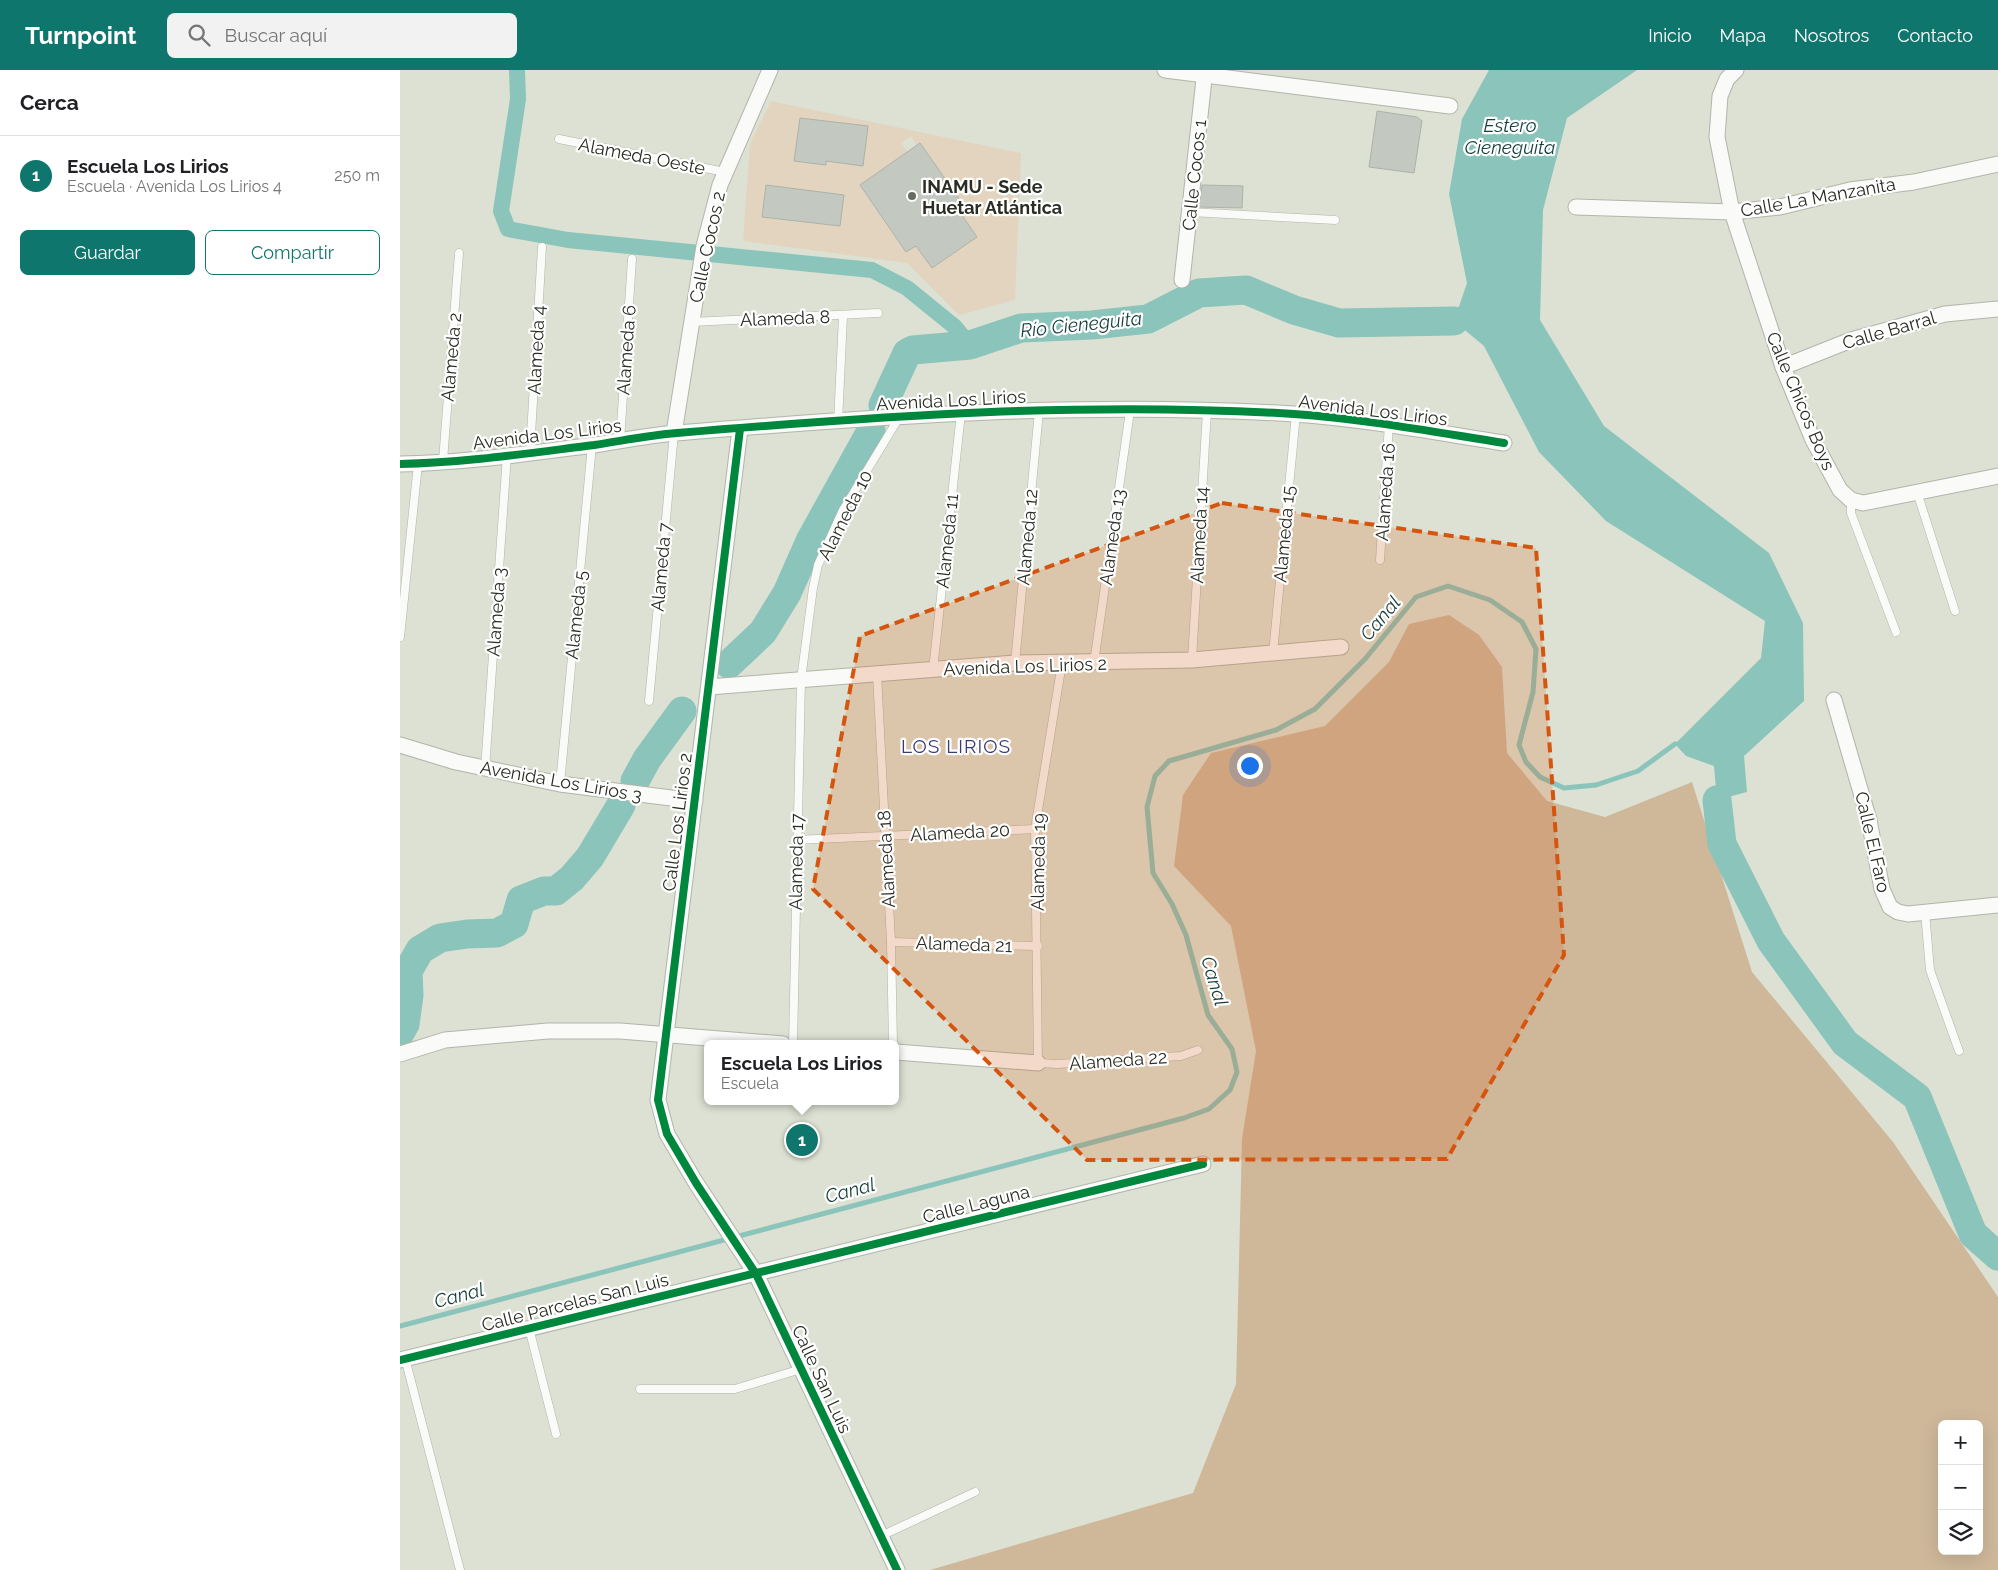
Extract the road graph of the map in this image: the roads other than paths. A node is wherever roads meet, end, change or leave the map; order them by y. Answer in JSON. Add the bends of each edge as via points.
{"nodes":[{"id":1,"x":770,"y":70,"type":"edge"},
{"id":2,"x":1164,"y":70,"type":"edge"},
{"id":3,"x":1736,"y":70,"type":"edge"},
{"id":4,"x":1205,"y":73,"type":"edge"},
{"id":5,"x":1450,"y":106,"type":"dead end"},
{"id":6,"x":559,"y":139,"type":"dead end"},
{"id":7,"x":1998,"y":164,"type":"edge"},
{"id":8,"x":725,"y":172,"type":"junction"},
{"id":9,"x":1576,"y":207,"type":"dead end"},
{"id":10,"x":1190,"y":212,"type":"junction"},
{"id":11,"x":1732,"y":212,"type":"junction"},
{"id":12,"x":1334,"y":220,"type":"dead end"},
{"id":13,"x":542,"y":247,"type":"dead end"},
{"id":14,"x":459,"y":253,"type":"dead end"},
{"id":15,"x":632,"y":260,"type":"dead end"},
{"id":16,"x":1182,"y":280,"type":"dead end"},
{"id":17,"x":1998,"y":309,"type":"edge"},
{"id":18,"x":878,"y":314,"type":"dead end"},
{"id":19,"x":843,"y":316,"type":"junction"},
{"id":20,"x":691,"y":322,"type":"junction"},
{"id":21,"x":1783,"y":367,"type":"junction"},
{"id":22,"x":1039,"y":411,"type":"junction"},
{"id":23,"x":1130,"y":411,"type":"junction"},
{"id":24,"x":1207,"y":411,"type":"junction"},
{"id":25,"x":961,"y":413,"type":"junction"},
{"id":26,"x":1296,"y":414,"type":"junction"},
{"id":27,"x":900,"y":416,"type":"junction"},
{"id":28,"x":838,"y":422,"type":"junction"},
{"id":29,"x":1389,"y":424,"type":"junction"},
{"id":30,"x":740,"y":429,"type":"junction"},
{"id":31,"x":674,"y":433,"type":"junction"},
{"id":32,"x":620,"y":441,"type":"junction"},
{"id":33,"x":1504,"y":443,"type":"dead end"},
{"id":34,"x":592,"y":445,"type":"junction"},
{"id":35,"x":530,"y":452,"type":"junction"},
{"id":36,"x":507,"y":455,"type":"junction"},
{"id":37,"x":443,"y":461,"type":"junction"},
{"id":38,"x":400,"y":464,"type":"edge"},
{"id":39,"x":418,"y":464,"type":"junction"},
{"id":40,"x":1998,"y":476,"type":"edge"},
{"id":41,"x":1917,"y":492,"type":"junction"},
{"id":42,"x":1851,"y":500,"type":"junction"},
{"id":43,"x":1380,"y":560,"type":"dead end"},
{"id":44,"x":1956,"y":611,"type":"dead end"},
{"id":45,"x":1896,"y":632,"type":"dead end"},
{"id":46,"x":400,"y":637,"type":"edge"},
{"id":47,"x":1341,"y":647,"type":"dead end"},
{"id":48,"x":1273,"y":653,"type":"junction"},
{"id":49,"x":1192,"y":660,"type":"junction"},
{"id":50,"x":1015,"y":663,"type":"junction"},
{"id":51,"x":1062,"y":663,"type":"junction"},
{"id":52,"x":1094,"y":663,"type":"junction"},
{"id":53,"x":933,"y":670,"type":"junction"},
{"id":54,"x":877,"y":674,"type":"junction"},
{"id":55,"x":801,"y":680,"type":"junction"},
{"id":56,"x":709,"y":686,"type":"junction"},
{"id":57,"x":1834,"y":700,"type":"dead end"},
{"id":58,"x":649,"y":701,"type":"dead end"},
{"id":59,"x":400,"y":745,"type":"edge"},
{"id":60,"x":485,"y":769,"type":"junction"},
{"id":61,"x":560,"y":784,"type":"junction"},
{"id":62,"x":695,"y":801,"type":"junction"},
{"id":63,"x":1035,"y":829,"type":"junction"},
{"id":64,"x":884,"y":836,"type":"junction"},
{"id":65,"x":796,"y":840,"type":"junction"},
{"id":66,"x":1998,"y":905,"type":"edge"},
{"id":67,"x":1925,"y":912,"type":"junction"},
{"id":68,"x":891,"y":942,"type":"junction"},
{"id":69,"x":1038,"y":946,"type":"junction"},
{"id":70,"x":665,"y":1036,"type":"junction"},
{"id":71,"x":724,"y":1040,"type":"edge"},
{"id":72,"x":793,"y":1040,"type":"edge"},
{"id":73,"x":893,"y":1040,"type":"edge"},
{"id":74,"x":1198,"y":1050,"type":"dead end"},
{"id":75,"x":899,"y":1052,"type":"edge"},
{"id":76,"x":1959,"y":1052,"type":"dead end"},
{"id":77,"x":400,"y":1054,"type":"edge"},
{"id":78,"x":1038,"y":1062,"type":"junction"},
{"id":79,"x":1203,"y":1164,"type":"dead end"},
{"id":80,"x":711,"y":1207,"type":"joint"},
{"id":81,"x":756,"y":1274,"type":"junction"},
{"id":82,"x":529,"y":1328,"type":"junction"},
{"id":83,"x":402,"y":1359,"type":"edge"},
{"id":84,"x":801,"y":1369,"type":"junction"},
{"id":85,"x":640,"y":1388,"type":"dead end"},
{"id":86,"x":556,"y":1434,"type":"dead end"},
{"id":87,"x":975,"y":1492,"type":"dead end"},
{"id":88,"x":881,"y":1536,"type":"junction"},
{"id":89,"x":460,"y":1570,"type":"edge"},
{"id":90,"x":897,"y":1570,"type":"edge"}],
"edges":[{"from":1,"to":8,"type":"street","name":"Calle Cocos 2"},
{"from":2,"to":4,"type":"street"},
{"from":3,"to":11,"type":"street","name":"Calle Chicos Boys","via":[[1727,79],[1720,96],[1717,137]]},
{"from":4,"to":5,"type":"street"},
{"from":4,"to":10,"type":"street","name":"Calle Cocos 1"},
{"from":6,"to":8,"type":"lane","name":"Alameda Oeste"},
{"from":7,"to":11,"type":"street","name":"Calle La Manzanita","via":[[1914,182],[1850,190],[1780,206]]},
{"from":8,"to":20,"type":"street","name":"Calle Cocos 2","via":[[704,246]]},
{"from":9,"to":11,"type":"street","name":"Calle La Manzanita"},
{"from":10,"to":12,"type":"lane"},
{"from":10,"to":16,"type":"street","name":"Calle Cocos 1"},
{"from":11,"to":21,"type":"street","name":"Calle Chicos Boys"},
{"from":13,"to":35,"type":"lane","name":"Alameda 4"},
{"from":14,"to":37,"type":"lane","name":"Alameda 2"},
{"from":15,"to":32,"type":"lane","name":"Alameda 6"},
{"from":17,"to":21,"type":"street","name":"Calle Barral","via":[[1945,314],[1850,340]]},
{"from":18,"to":19,"type":"lane","name":"Alameda 8"},
{"from":19,"to":20,"type":"lane","name":"Alameda 8"},
{"from":19,"to":28,"type":"lane"},
{"from":20,"to":31,"type":"street","name":"Calle Cocos 2"},
{"from":21,"to":42,"type":"street","name":"Calle Chicos Boys","via":[[1814,440],[1840,490]]},
{"from":22,"to":23,"type":"street","name":"Avenida Los Lirios"},
{"from":22,"to":25,"type":"street","name":"Avenida Los Lirios"},
{"from":22,"to":50,"type":"lane","name":"Alameda 12"},
{"from":23,"to":24,"type":"street","name":"Avenida Los Lirios"},
{"from":23,"to":52,"type":"lane","name":"Alameda 13"},
{"from":24,"to":26,"type":"street","name":"Avenida Los Lirios"},
{"from":24,"to":49,"type":"lane","name":"Alameda 14"},
{"from":25,"to":27,"type":"street","name":"Avenida Los Lirios"},
{"from":25,"to":53,"type":"lane","name":"Alameda 11"},
{"from":26,"to":29,"type":"street","name":"Avenida Los Lirios"},
{"from":26,"to":48,"type":"lane","name":"Alameda 15"},
{"from":27,"to":28,"type":"street","name":"Avenida Los Lirios"},
{"from":27,"to":55,"type":"lane","name":"Alameda 10","via":[[843,510],[818,565]]},
{"from":28,"to":30,"type":"street","name":"Avenida Los Lirios"},
{"from":29,"to":33,"type":"street","name":"Avenida Los Lirios"},
{"from":29,"to":43,"type":"lane","name":"Alameda 16"},
{"from":30,"to":31,"type":"street","name":"Avenida Los Lirios"},
{"from":30,"to":56,"type":"street","name":"Calle Los Lirios 2"},
{"from":31,"to":32,"type":"street","name":"Avenida Los Lirios"},
{"from":31,"to":58,"type":"lane","name":"Alameda 7"},
{"from":32,"to":34,"type":"street","name":"Avenida Los Lirios"},
{"from":34,"to":35,"type":"street","name":"Avenida Los Lirios"},
{"from":34,"to":61,"type":"lane","name":"Alameda 5"},
{"from":35,"to":36,"type":"street","name":"Avenida Los Lirios"},
{"from":36,"to":37,"type":"street","name":"Avenida Los Lirios"},
{"from":36,"to":60,"type":"lane","name":"Alameda 3"},
{"from":37,"to":39,"type":"street","name":"Avenida Los Lirios"},
{"from":38,"to":39,"type":"street","name":"Avenida Los Lirios"},
{"from":39,"to":46,"type":"lane"},
{"from":40,"to":41,"type":"street"},
{"from":41,"to":42,"type":"street","via":[[1863,503]]},
{"from":41,"to":44,"type":"lane"},
{"from":42,"to":45,"type":"lane","via":[[1851,513]]},
{"from":47,"to":48,"type":"street","name":"Avenida Los Lirios 2"},
{"from":48,"to":49,"type":"street","name":"Avenida Los Lirios 2"},
{"from":49,"to":52,"type":"street","name":"Avenida Los Lirios 2"},
{"from":50,"to":51,"type":"street","name":"Avenida Los Lirios 2"},
{"from":50,"to":53,"type":"street","name":"Avenida Los Lirios 2"},
{"from":51,"to":52,"type":"street","name":"Avenida Los Lirios 2"},
{"from":51,"to":63,"type":"lane","name":"Alameda 19"},
{"from":53,"to":54,"type":"street","name":"Avenida Los Lirios 2"},
{"from":54,"to":55,"type":"street","name":"Avenida Los Lirios 2"},
{"from":54,"to":64,"type":"lane","name":"Alameda 18"},
{"from":55,"to":56,"type":"street","name":"Avenida Los Lirios 2"},
{"from":55,"to":65,"type":"lane","name":"Alameda 17"},
{"from":56,"to":62,"type":"street","name":"Calle Los Lirios 2"},
{"from":57,"to":67,"type":"street","name":"Calle El Faro","via":[[1869,820],[1886,900],[1898,912]]},
{"from":59,"to":60,"type":"street","name":"Avenida Los Lirios 3"},
{"from":60,"to":61,"type":"street","name":"Avenida Los Lirios 3"},
{"from":61,"to":62,"type":"street","name":"Avenida Los Lirios 3"},
{"from":62,"to":70,"type":"street","name":"Calle Los Lirios 2"},
{"from":63,"to":64,"type":"lane","name":"Alameda 20"},
{"from":63,"to":69,"type":"lane","name":"Alameda 19"},
{"from":64,"to":65,"type":"lane","name":"Alameda 20"},
{"from":64,"to":68,"type":"lane","name":"Alameda 18"},
{"from":65,"to":72,"type":"lane","name":"Alameda 17"},
{"from":66,"to":67,"type":"street","name":"Calle El Faro"},
{"from":67,"to":76,"type":"lane","via":[[1930,970]]},
{"from":68,"to":69,"type":"lane","name":"Alameda 21"},
{"from":68,"to":73,"type":"lane","name":"Alameda 18"},
{"from":69,"to":78,"type":"lane","name":"Alameda 19"},
{"from":70,"to":71,"type":"street"},
{"from":70,"to":77,"type":"street","via":[[620,1031],[548,1031],[445,1040]]},
{"from":70,"to":80,"type":"street","name":"Calle Los Lirios 2","via":[[658,1100],[667,1134]]},
{"from":74,"to":78,"type":"lane","name":"Alameda 22","via":[[1180,1056],[1058,1064]]},
{"from":75,"to":78,"type":"street"},
{"from":79,"to":81,"type":"street","name":"Calle Laguna"},
{"from":80,"to":81,"type":"street","name":"Calle San Luis"},
{"from":81,"to":82,"type":"street","name":"Calle Parcelas San Luis"},
{"from":81,"to":84,"type":"street","name":"Calle San Luis"},
{"from":82,"to":83,"type":"street","name":"Calle Parcelas San Luis"},
{"from":82,"to":86,"type":"lane"},
{"from":83,"to":89,"type":"lane"},
{"from":84,"to":85,"type":"lane","via":[[736,1388]]},
{"from":84,"to":88,"type":"street","name":"Calle San Luis"},
{"from":87,"to":88,"type":"lane"},
{"from":88,"to":90,"type":"street","name":"Calle San Luis"}]}
